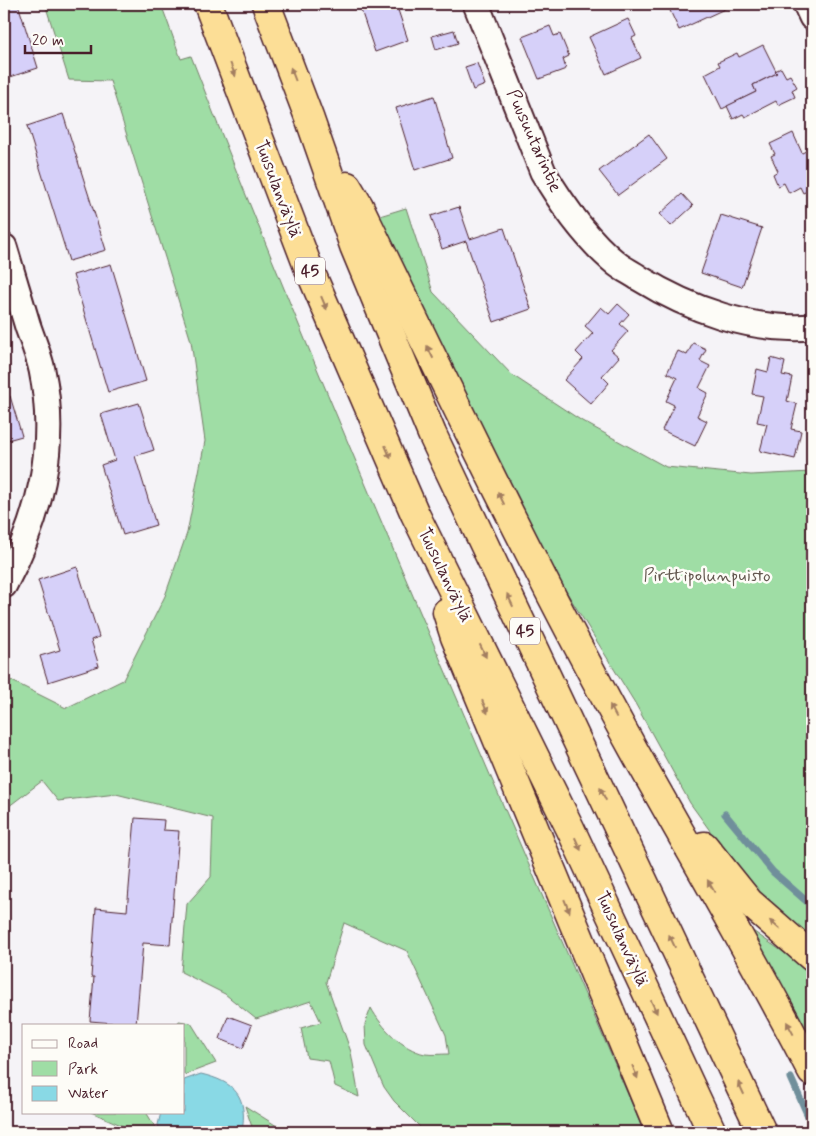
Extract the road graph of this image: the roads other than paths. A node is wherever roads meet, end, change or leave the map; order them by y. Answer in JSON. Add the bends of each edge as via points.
{"nodes":[{"id":1,"x":208,"y":4,"type":"edge"},
{"id":2,"x":266,"y":4,"type":"edge"},
{"id":3,"x":476,"y":4,"type":"edge"},
{"id":4,"x":806,"y":4,"type":"edge"},
{"id":5,"x":812,"y":17,"type":"edge"},
{"id":6,"x":310,"y":120,"type":"junction"},
{"id":7,"x":4,"y":247,"type":"edge"},
{"id":8,"x":13,"y":310,"type":"edge"},
{"id":9,"x":812,"y":327,"type":"edge"},
{"id":10,"x":415,"y":514,"type":"junction"},
{"id":11,"x":4,"y":585,"type":"edge"},
{"id":12,"x":636,"y":754,"type":"junction"},
{"id":13,"x":812,"y":957,"type":"edge"},
{"id":14,"x":812,"y":1072,"type":"edge"},
{"id":15,"x":660,"y":1132,"type":"edge"},
{"id":16,"x":712,"y":1132,"type":"edge"},
{"id":17,"x":762,"y":1132,"type":"edge"}],
"edges":[{"from":1,"to":10,"type":"highway","name":"Tuusulanväylä","number":"45","one_way":true,"via":[[307,264]]},
{"from":6,"to":2,"type":"highway","number":"45","one_way":true},
{"from":3,"to":9,"type":"street","name":"Puusuutarintie","via":[[543,172],[575,220],[617,264],[664,293],[722,315],[778,327]]},
{"from":4,"to":5,"type":"street"},
{"from":12,"to":6,"type":"highway","one_way":true,"via":[[523,541],[359,206]]},
{"from":17,"to":6,"type":"highway","number":"45","one_way":true,"via":[[432,434],[354,246]]},
{"from":7,"to":8,"type":"street"},
{"from":8,"to":11,"type":"street","via":[[42,369],[47,403],[48,455],[30,530]]},
{"from":10,"to":15,"type":"highway","one_way":true,"via":[[455,637]]},
{"from":10,"to":16,"type":"highway","name":"Tuusulanväylä","number":"45","one_way":true,"via":[[570,828]]},
{"from":13,"to":12,"type":"highway","one_way":true,"via":[[749,902]]},
{"from":14,"to":12,"type":"highway","one_way":true,"via":[[745,944]]}]}
